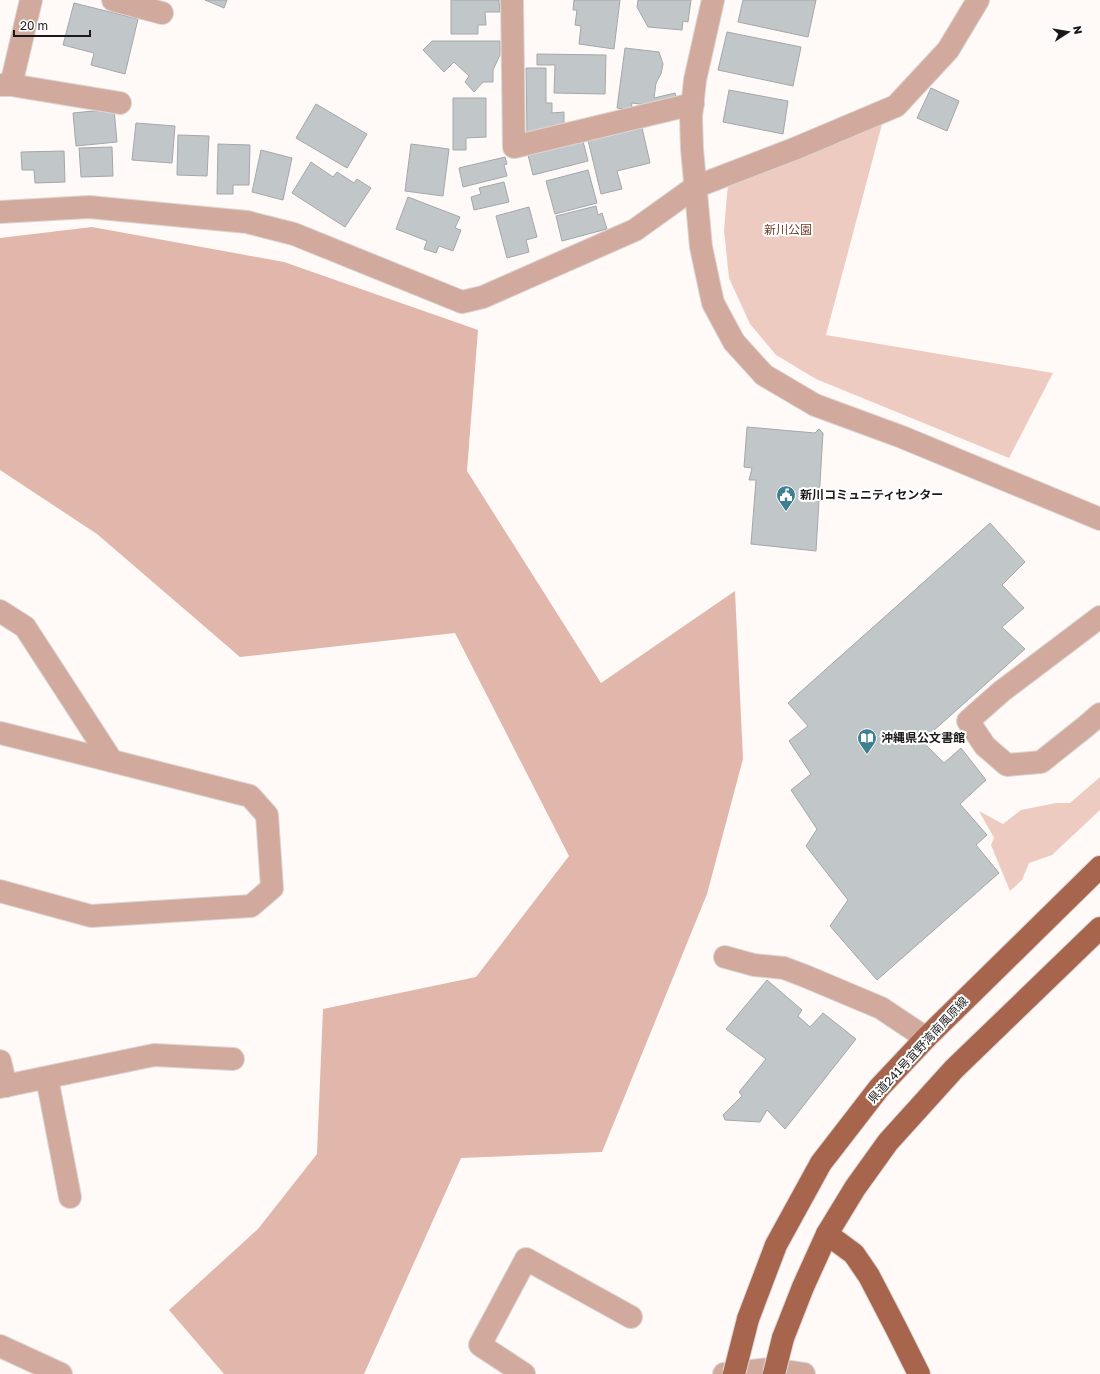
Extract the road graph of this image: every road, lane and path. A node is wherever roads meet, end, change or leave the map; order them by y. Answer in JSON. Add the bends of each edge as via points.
{"nodes":[{"id":1,"x":31,"y":0,"type":"edge"},
{"id":2,"x":113,"y":0,"type":"edge"},
{"id":3,"x":512,"y":0,"type":"edge"},
{"id":4,"x":713,"y":0,"type":"edge"},
{"id":5,"x":978,"y":0,"type":"edge"},
{"id":6,"x":162,"y":13,"type":"dead end"},
{"id":7,"x":5,"y":85,"type":"edge"},
{"id":8,"x":120,"y":103,"type":"dead end"},
{"id":9,"x":693,"y":104,"type":"junction"},
{"id":10,"x":695,"y":187,"type":"junction"},
{"id":11,"x":0,"y":212,"type":"edge"},
{"id":12,"x":1100,"y":519,"type":"edge"},
{"id":13,"x":0,"y":611,"type":"edge"},
{"id":14,"x":1100,"y":618,"type":"edge"},
{"id":15,"x":1100,"y":714,"type":"edge"},
{"id":16,"x":0,"y":733,"type":"edge"},
{"id":17,"x":112,"y":761,"type":"junction"},
{"id":18,"x":1100,"y":867,"type":"edge"},
{"id":19,"x":0,"y":891,"type":"edge"},
{"id":20,"x":1100,"y":928,"type":"edge"},
{"id":21,"x":725,"y":957,"type":"dead end"},
{"id":22,"x":926,"y":1038,"type":"junction"},
{"id":23,"x":233,"y":1059,"type":"dead end"},
{"id":24,"x":0,"y":1061,"type":"edge"},
{"id":25,"x":47,"y":1078,"type":"junction"},
{"id":26,"x":3,"y":1087,"type":"edge"},
{"id":27,"x":70,"y":1197,"type":"dead end"},
{"id":28,"x":827,"y":1234,"type":"junction"},
{"id":29,"x":631,"y":1317,"type":"dead end"},
{"id":30,"x":0,"y":1346,"type":"edge"},
{"id":31,"x":61,"y":1374,"type":"edge"},
{"id":32,"x":524,"y":1374,"type":"edge"},
{"id":33,"x":724,"y":1374,"type":"edge"},
{"id":34,"x":734,"y":1374,"type":"edge"},
{"id":35,"x":774,"y":1374,"type":"edge"},
{"id":36,"x":804,"y":1374,"type":"edge"},
{"id":37,"x":919,"y":1374,"type":"edge"}],
"edges":[{"from":1,"to":7,"type":"street"},
{"from":2,"to":6,"type":"street"},
{"from":3,"to":9,"type":"street","via":[[514,147]]},
{"from":4,"to":9,"type":"street","via":[[695,80]]},
{"from":5,"to":10,"type":"street","via":[[948,50],[896,106]]},
{"from":7,"to":8,"type":"street"},
{"from":9,"to":10,"type":"street","via":[[692,149]]},
{"from":10,"to":11,"type":"street","via":[[635,230],[483,297],[462,302],[294,234],[247,222],[89,207]]},
{"from":10,"to":12,"type":"street","via":[[701,247],[713,303],[734,342],[764,375],[815,405],[902,437]]},
{"from":13,"to":17,"type":"street","via":[[25,627]]},
{"from":14,"to":15,"type":"street","via":[[1002,691],[968,721],[985,746],[1007,765],[1041,762]]},
{"from":16,"to":17,"type":"street"},
{"from":17,"to":19,"type":"street","via":[[250,796],[267,815],[272,888],[250,906],[91,916]]},
{"from":18,"to":22,"type":"main road","name":"県道241号宜野湾南風原線"},
{"from":20,"to":28,"type":"main road","via":[[954,1069],[888,1142],[855,1188]]},
{"from":21,"to":22,"type":"street","via":[[754,965],[784,968],[805,976],[881,1008]]},
{"from":22,"to":34,"type":"main road","name":"県道241号宜野湾南風原線","bridge":true,"via":[[879,1088],[821,1163],[776,1245],[748,1320]]},
{"from":23,"to":25,"type":"street","via":[[154,1055]]},
{"from":24,"to":26,"type":"street"},
{"from":25,"to":26,"type":"street"},
{"from":25,"to":27,"type":"street"},
{"from":28,"to":35,"type":"main road","bridge":true,"via":[[783,1338]]},
{"from":28,"to":37,"type":"main road","via":[[854,1254]]},
{"from":29,"to":32,"type":"street","via":[[526,1260],[480,1345]]},
{"from":30,"to":31,"type":"street"},
{"from":33,"to":36,"type":"street","via":[[769,1369]]}]}
